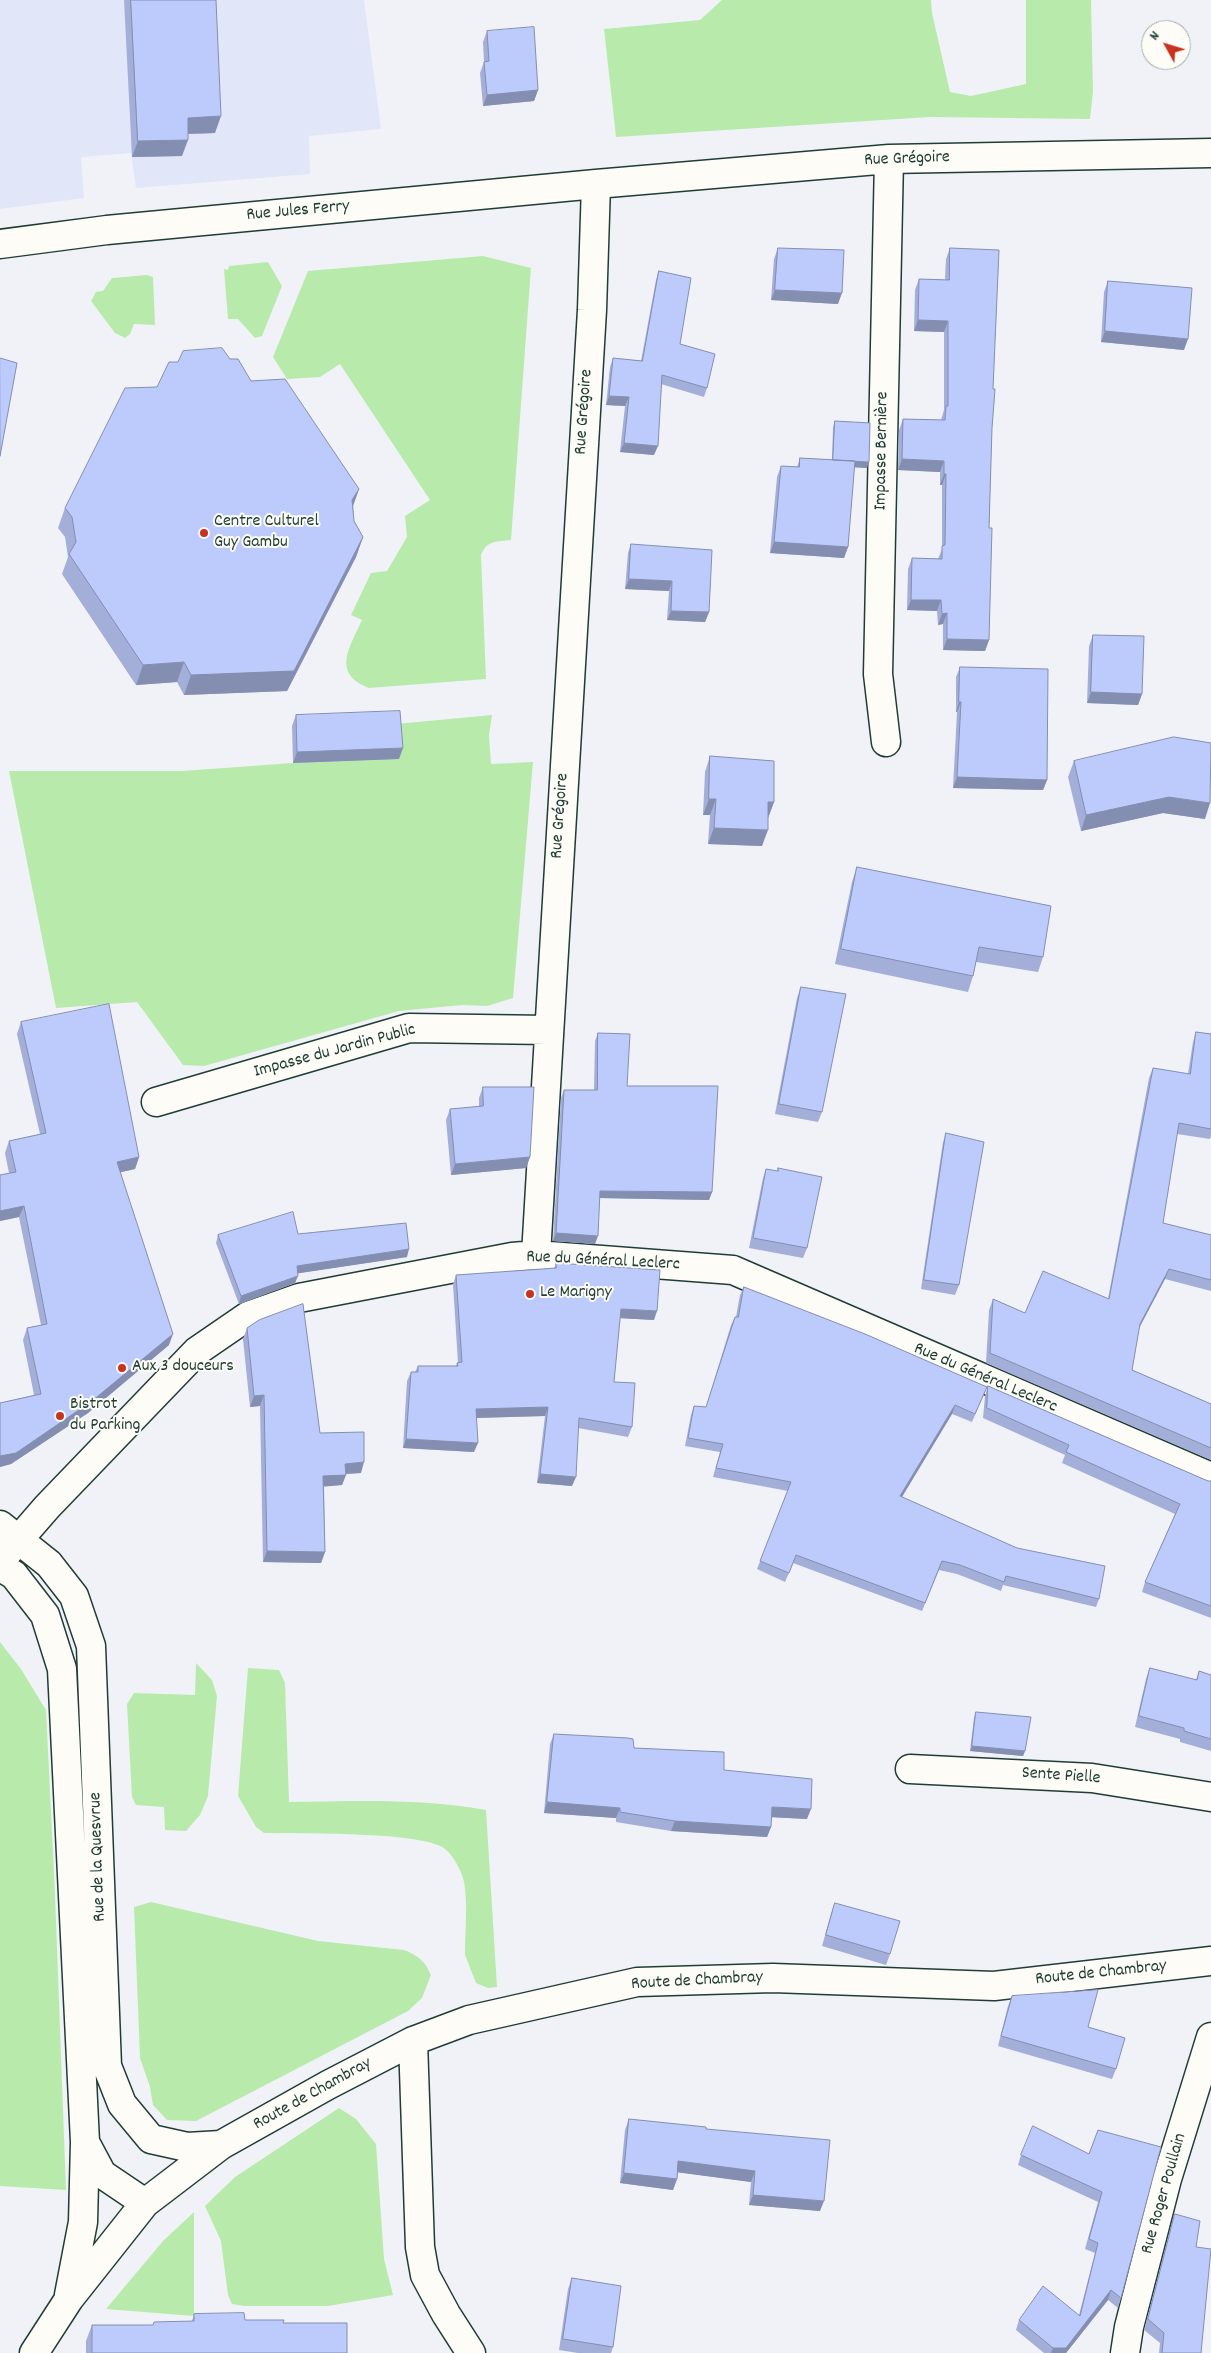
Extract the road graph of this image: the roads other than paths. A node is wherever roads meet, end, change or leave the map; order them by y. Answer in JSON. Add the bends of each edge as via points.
{"nodes":[{"id":1,"x":1211,"y":153,"type":"edge"},
{"id":2,"x":889,"y":159,"type":"junction"},
{"id":3,"x":596,"y":184,"type":"junction"},
{"id":4,"x":0,"y":244,"type":"edge"},
{"id":5,"x":886,"y":742,"type":"dead end"},
{"id":6,"x":548,"y":1030,"type":"junction"},
{"id":7,"x":156,"y":1102,"type":"dead end"},
{"id":8,"x":536,"y":1254,"type":"junction"},
{"id":9,"x":1211,"y":1477,"type":"edge"},
{"id":10,"x":9,"y":1532,"type":"edge"},
{"id":11,"x":0,"y":1560,"type":"edge"},
{"id":12,"x":0,"y":1567,"type":"edge"},
{"id":13,"x":910,"y":1769,"type":"dead end"},
{"id":14,"x":1211,"y":1797,"type":"edge"},
{"id":15,"x":1211,"y":1961,"type":"edge"},
{"id":16,"x":1211,"y":2036,"type":"edge"},
{"id":17,"x":413,"y":2041,"type":"junction"},
{"id":18,"x":85,"y":2142,"type":"junction"},
{"id":19,"x":221,"y":2145,"type":"junction"},
{"id":20,"x":145,"y":2203,"type":"junction"},
{"id":21,"x":68,"y":2300,"type":"junction"},
{"id":22,"x":34,"y":2353,"type":"edge"},
{"id":23,"x":471,"y":2353,"type":"edge"},
{"id":24,"x":1124,"y":2353,"type":"edge"}],
"edges":[{"from":1,"to":2,"type":"street","name":"Rue Grégoire"},
{"from":2,"to":3,"type":"street","name":"Rue Grégoire"},
{"from":2,"to":5,"type":"street","name":"Impasse Bernière","via":[[878,674]]},
{"from":3,"to":4,"type":"street","name":"Rue Jules Ferry","via":[[116,229]]},
{"from":3,"to":6,"type":"street","name":"Rue Grégoire","via":[[592,310]]},
{"from":6,"to":7,"type":"street","name":"Impasse du Jardin Public","via":[[409,1028]]},
{"from":6,"to":8,"type":"street","name":"Rue Grégoire"},
{"from":8,"to":9,"type":"street","name":"Rue du Général Leclerc","via":[[733,1270]]},
{"from":8,"to":10,"type":"street","name":"Rue du Général Leclerc","via":[[299,1298],[248,1316],[197,1352]]},
{"from":10,"to":11,"type":"street","name":"Rue du Général Leclerc"},
{"from":10,"to":19,"type":"street","name":"Rue de la Quesvrue","via":[[49,1564],[74,1596],[91,1646],[107,2066],[122,2104],[151,2139],[187,2147]]},
{"from":12,"to":18,"type":"street","name":"Rue de la Quesvrue","via":[[14,1575],[45,1615],[62,1670]]},
{"from":13,"to":14,"type":"street","name":"Sente Pielle","via":[[1092,1778]]},
{"from":15,"to":17,"type":"street","name":"Route de Chambray","via":[[994,1986],[773,1978],[637,1982],[469,2020]]},
{"from":16,"to":24,"type":"street","name":"Rue Roger Poullain","via":[[1167,2179]]},
{"from":17,"to":19,"type":"street","name":"Route de Chambray"},
{"from":17,"to":23,"type":"street","via":[[420,2247],[425,2275]]},
{"from":18,"to":20,"type":"street","name":"Rue de la Quesvrue","via":[[102,2174]]},
{"from":18,"to":21,"type":"street","name":"Rue de la Quesvrue","via":[[83,2222]]},
{"from":19,"to":20,"type":"street","name":"Route de Chambray"},
{"from":20,"to":21,"type":"street","name":"Route de Chambray"},
{"from":21,"to":22,"type":"street","name":"Route de Chambray"}]}
